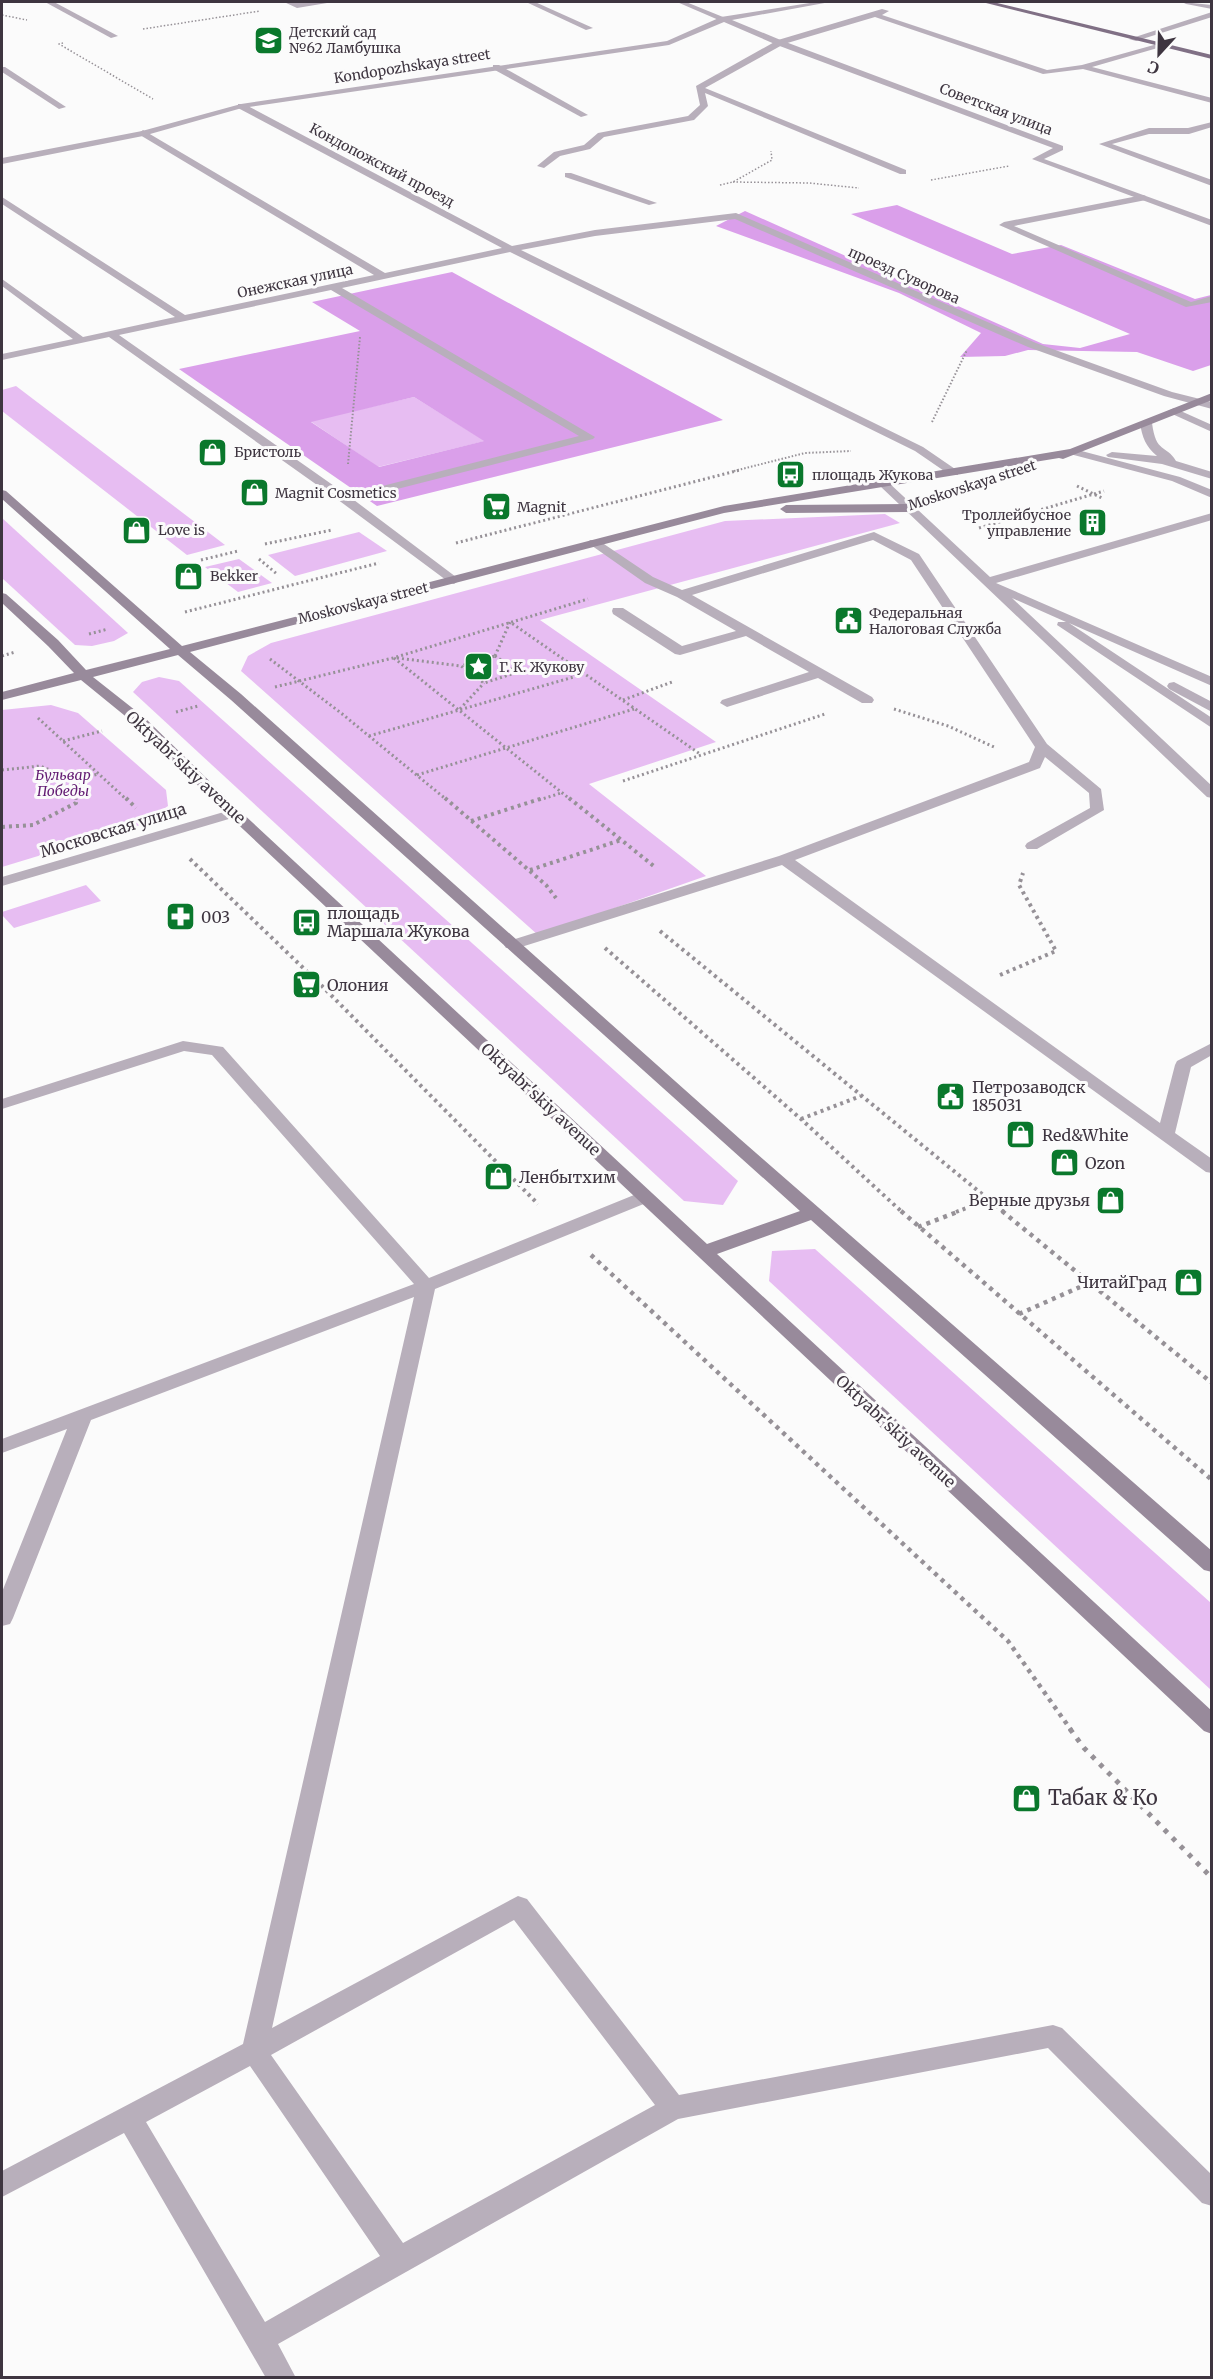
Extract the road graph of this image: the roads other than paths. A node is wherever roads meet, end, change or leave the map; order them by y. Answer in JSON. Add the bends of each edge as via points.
{"nodes":[{"id":1,"x":49,"y":2,"type":"edge"},
{"id":2,"x":288,"y":2,"type":"edge"},
{"id":3,"x":329,"y":2,"type":"edge"},
{"id":4,"x":530,"y":2,"type":"edge"},
{"id":5,"x":681,"y":2,"type":"edge"},
{"id":6,"x":826,"y":2,"type":"edge"},
{"id":7,"x":986,"y":2,"type":"edge"},
{"id":8,"x":1186,"y":2,"type":"edge"},
{"id":9,"x":1212,"y":8,"type":"edge"},
{"id":10,"x":1212,"y":14,"type":"edge"},
{"id":11,"x":724,"y":19,"type":"junction"},
{"id":12,"x":589,"y":28,"type":"dead end"},
{"id":13,"x":110,"y":34,"type":"road end"},
{"id":14,"x":1133,"y":39,"type":"junction"},
{"id":15,"x":780,"y":43,"type":"junction"},
{"id":16,"x":1158,"y":45,"type":"junction"},
{"id":17,"x":1212,"y":57,"type":"edge"},
{"id":18,"x":496,"y":67,"type":"junction"},
{"id":19,"x":1083,"y":67,"type":"junction"},
{"id":20,"x":2,"y":69,"type":"edge"},
{"id":21,"x":699,"y":88,"type":"junction"},
{"id":22,"x":1212,"y":101,"type":"edge"},
{"id":23,"x":241,"y":106,"type":"junction"},
{"id":24,"x":62,"y":107,"type":"dead end"},
{"id":25,"x":584,"y":115,"type":"dead end"},
{"id":26,"x":1212,"y":124,"type":"edge"},
{"id":27,"x":143,"y":133,"type":"junction"},
{"id":28,"x":2,"y":160,"type":"edge"},
{"id":29,"x":541,"y":166,"type":"dead end"},
{"id":30,"x":903,"y":172,"type":"dead end"},
{"id":31,"x":568,"y":175,"type":"dead end"},
{"id":32,"x":1212,"y":183,"type":"edge"},
{"id":33,"x":1143,"y":198,"type":"junction"},
{"id":34,"x":2,"y":200,"type":"edge"},
{"id":35,"x":652,"y":203,"type":"dead end"},
{"id":36,"x":1212,"y":223,"type":"edge"},
{"id":37,"x":595,"y":233,"type":"joint"},
{"id":38,"x":511,"y":249,"type":"junction"},
{"id":39,"x":383,"y":276,"type":"junction"},
{"id":40,"x":2,"y":282,"type":"edge"},
{"id":41,"x":333,"y":287,"type":"junction"},
{"id":42,"x":1212,"y":299,"type":"edge"},
{"id":43,"x":183,"y":318,"type":"junction"},
{"id":44,"x":111,"y":334,"type":"junction"},
{"id":45,"x":81,"y":340,"type":"junction"},
{"id":46,"x":2,"y":357,"type":"edge"},
{"id":47,"x":1212,"y":396,"type":"edge"},
{"id":48,"x":1198,"y":401,"type":"junction"},
{"id":49,"x":1212,"y":406,"type":"edge"},
{"id":50,"x":1174,"y":411,"type":"junction"},
{"id":51,"x":1146,"y":423,"type":"junction"},
{"id":52,"x":1212,"y":429,"type":"edge"},
{"id":53,"x":1074,"y":453,"type":"junction"},
{"id":54,"x":1180,"y":465,"type":"junction"},
{"id":55,"x":954,"y":473,"type":"junction"},
{"id":56,"x":932,"y":476,"type":"junction"},
{"id":57,"x":1212,"y":476,"type":"edge"},
{"id":58,"x":884,"y":484,"type":"junction"},
{"id":59,"x":2,"y":494,"type":"edge"},
{"id":60,"x":950,"y":494,"type":"junction"},
{"id":61,"x":1212,"y":495,"type":"edge"},
{"id":62,"x":345,"y":499,"type":"junction"},
{"id":63,"x":908,"y":508,"type":"junction"},
{"id":64,"x":724,"y":510,"type":"junction"},
{"id":65,"x":1212,"y":516,"type":"edge"},
{"id":66,"x":594,"y":543,"type":"junction"},
{"id":67,"x":454,"y":580,"type":"junction"},
{"id":68,"x":986,"y":582,"type":"junction"},
{"id":69,"x":681,"y":594,"type":"junction"},
{"id":70,"x":2,"y":597,"type":"edge"},
{"id":71,"x":1023,"y":598,"type":"junction"},
{"id":72,"x":1041,"y":606,"type":"junction"},
{"id":73,"x":618,"y":611,"type":"dead end"},
{"id":74,"x":1071,"y":619,"type":"junction"},
{"id":75,"x":747,"y":632,"type":"junction"},
{"id":76,"x":180,"y":650,"type":"junction"},
{"id":77,"x":820,"y":673,"type":"junction"},
{"id":78,"x":83,"y":675,"type":"junction"},
{"id":79,"x":1212,"y":682,"type":"edge"},
{"id":80,"x":1212,"y":692,"type":"edge"},
{"id":81,"x":2,"y":696,"type":"edge"},
{"id":82,"x":867,"y":700,"type":"road end"},
{"id":83,"x":727,"y":703,"type":"dead end"},
{"id":84,"x":1212,"y":708,"type":"edge"},
{"id":85,"x":1212,"y":724,"type":"edge"},
{"id":86,"x":1042,"y":747,"type":"junction"},
{"id":87,"x":1212,"y":794,"type":"edge"},
{"id":88,"x":234,"y":813,"type":"junction"},
{"id":89,"x":1032,"y":846,"type":"road end"},
{"id":90,"x":784,"y":859,"type":"junction"},
{"id":91,"x":2,"y":882,"type":"edge"},
{"id":92,"x":512,"y":945,"type":"junction"},
{"id":93,"x":1212,"y":1048,"type":"edge"},
{"id":94,"x":2,"y":1104,"type":"edge"},
{"id":95,"x":1166,"y":1135,"type":"junction"},
{"id":96,"x":1212,"y":1168,"type":"edge"},
{"id":97,"x":645,"y":1197,"type":"junction"},
{"id":98,"x":813,"y":1213,"type":"junction"},
{"id":99,"x":703,"y":1252,"type":"junction"},
{"id":100,"x":426,"y":1286,"type":"junction"},
{"id":101,"x":83,"y":1414,"type":"junction"},
{"id":102,"x":2,"y":1446,"type":"edge"},
{"id":103,"x":1212,"y":1564,"type":"edge"},
{"id":104,"x":2,"y":1618,"type":"edge"},
{"id":105,"x":1212,"y":1725,"type":"edge"},
{"id":106,"x":254,"y":2050,"type":"junction"},
{"id":107,"x":673,"y":2108,"type":"junction"},
{"id":108,"x":129,"y":2117,"type":"junction"},
{"id":109,"x":2,"y":2185,"type":"edge"},
{"id":110,"x":1212,"y":2194,"type":"edge"},
{"id":111,"x":399,"y":2260,"type":"junction"},
{"id":112,"x":259,"y":2340,"type":"junction"},
{"id":113,"x":282,"y":2378,"type":"edge"}],
"edges":[{"from":1,"to":13,"type":"street"},
{"from":2,"to":3,"type":"street","via":[[297,6]]},
{"from":4,"to":12,"type":"street"},
{"from":5,"to":11,"type":"street","name":"Советская улица"},
{"from":6,"to":11,"type":"street","name":"Kondopozhskaya street"},
{"from":7,"to":14,"type":"main road"},
{"from":8,"to":9,"type":"street"},
{"from":10,"to":14,"type":"street"},
{"from":11,"to":15,"type":"street","name":"Советская улица"},
{"from":11,"to":18,"type":"street","name":"Kondopozhskaya street","via":[[669,43]]},
{"from":14,"to":16,"type":"main road"},
{"from":15,"to":19,"type":"street","via":[[880,13],[1046,72]]},
{"from":15,"to":21,"type":"street"},
{"from":15,"to":33,"type":"street","name":"Советская улица","via":[[1060,148],[1036,159]]},
{"from":16,"to":17,"type":"main road"},
{"from":16,"to":19,"type":"street"},
{"from":18,"to":23,"type":"street","name":"Kondopozhskaya street"},
{"from":18,"to":25,"type":"street"},
{"from":19,"to":22,"type":"street"},
{"from":20,"to":24,"type":"street"},
{"from":21,"to":29,"type":"street","via":[[704,106],[691,117],[601,135],[587,147],[557,154]]},
{"from":21,"to":30,"type":"street"},
{"from":23,"to":27,"type":"street","name":"Kondopozhskaya street"},
{"from":23,"to":38,"type":"street","name":"Кондопожский проезд"},
{"from":26,"to":32,"type":"street","via":[[1189,131],[1149,131],[1102,144]]},
{"from":27,"to":28,"type":"street","name":"Kondopozhskaya street"},
{"from":27,"to":39,"type":"street"},
{"from":31,"to":35,"type":"street"},
{"from":33,"to":36,"type":"street","name":"Советская улица"},
{"from":33,"to":42,"type":"street","via":[[1004,225],[1190,305]]},
{"from":34,"to":43,"type":"street"},
{"from":37,"to":38,"type":"street","name":"Онежская улица"},
{"from":37,"to":48,"type":"street","name":"проезд Суворова","via":[[736,216],[1032,345]]},
{"from":38,"to":39,"type":"street","name":"Онежская улица"},
{"from":38,"to":55,"type":"street","name":"Кондопожский проезд","via":[[919,449]]},
{"from":39,"to":41,"type":"street","name":"Онежская улица"},
{"from":40,"to":45,"type":"street"},
{"from":41,"to":43,"type":"street","name":"Онежская улица"},
{"from":41,"to":62,"type":"street","via":[[589,437]]},
{"from":43,"to":44,"type":"street","name":"Онежская улица"},
{"from":44,"to":45,"type":"street","name":"Онежская улица"},
{"from":44,"to":62,"type":"street"},
{"from":45,"to":46,"type":"street","name":"Онежская улица"},
{"from":47,"to":48,"type":"main road","name":"Moskovskaya street"},
{"from":48,"to":49,"type":"street","name":"проезд Суворова"},
{"from":48,"to":50,"type":"main road","name":"Moskovskaya street"},
{"from":50,"to":51,"type":"main road","name":"Moskovskaya street"},
{"from":50,"to":52,"type":"street"},
{"from":51,"to":53,"type":"main road","name":"Moskovskaya street"},
{"from":51,"to":54,"type":"street","via":[[1148,440],[1156,453]]},
{"from":53,"to":54,"type":"street","via":[[1139,456]]},
{"from":53,"to":55,"type":"main road","name":"Moskovskaya street"},
{"from":53,"to":60,"type":"main road","name":"Moskovskaya street"},
{"from":53,"to":61,"type":"street","via":[[1176,479]]},
{"from":54,"to":57,"type":"street"},
{"from":55,"to":56,"type":"main road","name":"Moskovskaya street"},
{"from":56,"to":58,"type":"main road","name":"Moskovskaya street"},
{"from":56,"to":60,"type":"street","via":[[959,484]]},
{"from":58,"to":63,"type":"street"},
{"from":58,"to":64,"type":"main road","name":"Moskovskaya street"},
{"from":59,"to":76,"type":"main road"},
{"from":60,"to":63,"type":"main road","name":"Moskovskaya street"},
{"from":62,"to":67,"type":"street"},
{"from":63,"to":64,"type":"main road","name":"Moskovskaya street"},
{"from":63,"to":68,"type":"street"},
{"from":64,"to":66,"type":"main road","name":"Moskovskaya street"},
{"from":65,"to":68,"type":"street"},
{"from":66,"to":67,"type":"main road","name":"Moskovskaya street"},
{"from":66,"to":69,"type":"street","via":[[649,580]]},
{"from":67,"to":76,"type":"main road","name":"Moskovskaya street"},
{"from":68,"to":71,"type":"street"},
{"from":68,"to":87,"type":"street"},
{"from":69,"to":75,"type":"street"},
{"from":69,"to":86,"type":"street","via":[[874,536],[915,556]]},
{"from":70,"to":78,"type":"main road","name":"Oktyabr'skiy avenue"},
{"from":71,"to":72,"type":"street"},
{"from":71,"to":85,"type":"street"},
{"from":72,"to":74,"type":"street"},
{"from":72,"to":84,"type":"street"},
{"from":73,"to":75,"type":"street","via":[[680,651]]},
{"from":74,"to":79,"type":"street"},
{"from":74,"to":80,"type":"street"},
{"from":75,"to":77,"type":"street"},
{"from":76,"to":78,"type":"main road","name":"Moskovskaya street"},
{"from":76,"to":92,"type":"main road"},
{"from":77,"to":82,"type":"street"},
{"from":77,"to":83,"type":"street"},
{"from":78,"to":81,"type":"main road","name":"Moskovskaya street"},
{"from":78,"to":88,"type":"main road","name":"Oktyabr'skiy avenue","via":[[140,721]]},
{"from":86,"to":89,"type":"street","via":[[1096,792],[1097,810]]},
{"from":86,"to":90,"type":"street","via":[[1035,765]]},
{"from":88,"to":91,"type":"street","name":"Московская улица"},
{"from":88,"to":97,"type":"main road","name":"Oktyabr'skiy avenue"},
{"from":90,"to":92,"type":"street"},
{"from":90,"to":95,"type":"street"},
{"from":92,"to":98,"type":"main road"},
{"from":93,"to":95,"type":"street","via":[[1183,1065]]},
{"from":94,"to":100,"type":"street","via":[[183,1046],[217,1051]]},
{"from":95,"to":96,"type":"street"},
{"from":97,"to":99,"type":"main road","name":"Oktyabr'skiy avenue"},
{"from":97,"to":100,"type":"street"},
{"from":98,"to":99,"type":"main road"},
{"from":98,"to":103,"type":"main road"},
{"from":99,"to":105,"type":"main road","name":"Oktyabr'skiy avenue"},
{"from":100,"to":101,"type":"street"},
{"from":100,"to":106,"type":"street"},
{"from":101,"to":102,"type":"street"},
{"from":101,"to":104,"type":"street"},
{"from":106,"to":107,"type":"street","via":[[518,1906]]},
{"from":106,"to":108,"type":"street"},
{"from":106,"to":111,"type":"street"},
{"from":107,"to":110,"type":"street","via":[[1053,2036]]},
{"from":107,"to":111,"type":"street"},
{"from":108,"to":109,"type":"street"},
{"from":108,"to":112,"type":"street"},
{"from":111,"to":112,"type":"street"},
{"from":112,"to":113,"type":"street"}]}
